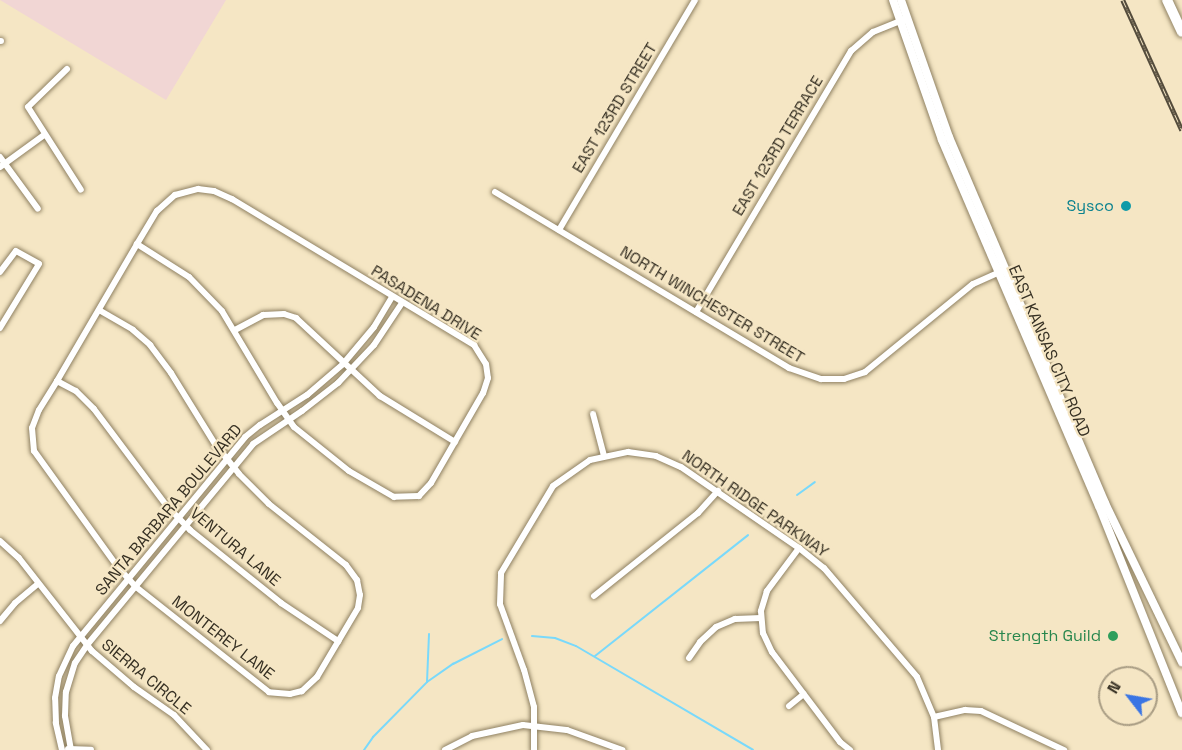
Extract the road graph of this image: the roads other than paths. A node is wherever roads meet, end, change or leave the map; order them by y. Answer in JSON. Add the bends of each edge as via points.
{"nodes":[{"id":1,"x":695,"y":0,"type":"edge"},
{"id":2,"x":893,"y":0,"type":"edge"},
{"id":3,"x":901,"y":0,"type":"edge"},
{"id":4,"x":1167,"y":0,"type":"edge"},
{"id":5,"x":903,"y":20,"type":"junction"},
{"id":6,"x":1182,"y":32,"type":"edge"},
{"id":7,"x":67,"y":69,"type":"dead end"},
{"id":8,"x":44,"y":135,"type":"junction"},
{"id":9,"x":0,"y":157,"type":"edge"},
{"id":10,"x":2,"y":165,"type":"edge"},
{"id":11,"x":81,"y":189,"type":"dead end"},
{"id":12,"x":495,"y":192,"type":"dead end"},
{"id":13,"x":38,"y":210,"type":"dead end"},
{"id":14,"x":559,"y":230,"type":"junction"},
{"id":15,"x":137,"y":244,"type":"junction"},
{"id":16,"x":1002,"y":271,"type":"junction"},
{"id":17,"x":0,"y":272,"type":"edge"},
{"id":18,"x":392,"y":297,"type":"junction"},
{"id":19,"x":402,"y":303,"type":"junction"},
{"id":20,"x":99,"y":310,"type":"junction"},
{"id":21,"x":696,"y":312,"type":"junction"},
{"id":22,"x":0,"y":328,"type":"edge"},
{"id":23,"x":235,"y":330,"type":"junction"},
{"id":24,"x":343,"y":364,"type":"junction"},
{"id":25,"x":351,"y":371,"type":"junction"},
{"id":26,"x":57,"y":381,"type":"junction"},
{"id":27,"x":282,"y":412,"type":"junction"},
{"id":28,"x":593,"y":414,"type":"dead end"},
{"id":29,"x":288,"y":420,"type":"junction"},
{"id":30,"x":455,"y":442,"type":"junction"},
{"id":31,"x":604,"y":456,"type":"junction"},
{"id":32,"x":227,"y":459,"type":"junction"},
{"id":33,"x":233,"y":467,"type":"junction"},
{"id":34,"x":718,"y":491,"type":"junction"},
{"id":35,"x":178,"y":518,"type":"junction"},
{"id":36,"x":185,"y":525,"type":"junction"},
{"id":37,"x":0,"y":541,"type":"edge"},
{"id":38,"x":799,"y":548,"type":"junction"},
{"id":39,"x":128,"y":579,"type":"junction"},
{"id":40,"x":38,"y":584,"type":"junction"},
{"id":41,"x":135,"y":586,"type":"junction"},
{"id":42,"x":594,"y":596,"type":"dead end"},
{"id":43,"x":761,"y":618,"type":"junction"},
{"id":44,"x":0,"y":621,"type":"edge"},
{"id":45,"x":80,"y":637,"type":"junction"},
{"id":46,"x":338,"y":641,"type":"junction"},
{"id":47,"x":87,"y":645,"type":"junction"},
{"id":48,"x":689,"y":658,"type":"dead end"},
{"id":49,"x":1182,"y":663,"type":"edge"},
{"id":50,"x":804,"y":694,"type":"junction"},
{"id":51,"x":789,"y":706,"type":"dead end"},
{"id":52,"x":1182,"y":713,"type":"edge"},
{"id":53,"x":934,"y":717,"type":"junction"},
{"id":54,"x":535,"y":726,"type":"junction"},
{"id":55,"x":71,"y":749,"type":"edge"},
{"id":56,"x":62,"y":750,"type":"edge"},
{"id":57,"x":91,"y":750,"type":"edge"},
{"id":58,"x":207,"y":750,"type":"edge"},
{"id":59,"x":445,"y":750,"type":"edge"},
{"id":60,"x":534,"y":750,"type":"edge"},
{"id":61,"x":622,"y":750,"type":"edge"},
{"id":62,"x":850,"y":750,"type":"edge"},
{"id":63,"x":938,"y":750,"type":"edge"},
{"id":64,"x":1064,"y":750,"type":"edge"}],
"edges":[{"from":1,"to":14,"type":"street","name":"EAST 123RD STREET"},
{"from":2,"to":5,"type":"main road","name":"EAST KANSAS CITY ROAD"},
{"from":3,"to":5,"type":"main road","name":"EAST KANSAS CITY ROAD"},
{"from":4,"to":6,"type":"highway"},
{"from":5,"to":16,"type":"main road","name":"EAST KANSAS CITY ROAD"},
{"from":5,"to":21,"type":"street","name":"EAST 123RD TERRACE","via":[[873,32],[851,51]]},
{"from":7,"to":8,"type":"street","via":[[28,107]]},
{"from":8,"to":10,"type":"street"},
{"from":8,"to":11,"type":"street"},
{"from":9,"to":10,"type":"street"},
{"from":10,"to":13,"type":"street"},
{"from":12,"to":14,"type":"street","name":"NORTH WINCHESTER STREET"},
{"from":14,"to":21,"type":"street","name":"NORTH WINCHESTER STREET"},
{"from":15,"to":18,"type":"street","name":"PASADENA DRIVE","via":[[157,211],[169,200],[190,190],[214,191]]},
{"from":15,"to":20,"type":"street","name":"MONTEREY LANE"},
{"from":15,"to":23,"type":"street","name":"PASADENA DRIVE","via":[[203,289]]},
{"from":16,"to":21,"type":"street","name":"NORTH WINCHESTER STREET","via":[[973,284],[876,366],[844,379],[799,374]]},
{"from":16,"to":49,"type":"main road","name":"EAST KANSAS CITY ROAD","via":[[1105,503]]},
{"from":16,"to":52,"type":"main road","name":"EAST KANSAS CITY ROAD"},
{"from":17,"to":22,"type":"street","via":[[16,251],[39,264]]},
{"from":18,"to":19,"type":"street","name":"PASADENA DRIVE"},
{"from":18,"to":24,"type":"street","name":"SANTA BARBARA BOULEVARD","via":[[374,327]]},
{"from":19,"to":25,"type":"street","name":"SANTA BARBARA BOULEVARD"},
{"from":19,"to":30,"type":"street","name":"PASADENA DRIVE","via":[[474,345],[486,364],[488,378],[483,393]]},
{"from":20,"to":26,"type":"street","name":"MONTEREY LANE"},
{"from":20,"to":32,"type":"street","name":"MONTEREY LANE","via":[[133,330],[158,354]]},
{"from":23,"to":24,"type":"street","via":[[263,315],[290,316],[305,325]]},
{"from":23,"to":27,"type":"street","name":"PASADENA DRIVE"},
{"from":24,"to":25,"type":"street"},
{"from":24,"to":27,"type":"street","name":"SANTA BARBARA BOULEVARD"},
{"from":25,"to":29,"type":"street","name":"SANTA BARBARA BOULEVARD"},
{"from":25,"to":30,"type":"street","via":[[380,396]]},
{"from":26,"to":35,"type":"street","name":"VENTURA LANE","via":[[76,391],[94,409]]},
{"from":26,"to":39,"type":"street","name":"MONTEREY LANE","via":[[32,428],[34,452]]},
{"from":27,"to":29,"type":"street","name":"PASADENA DRIVE"},
{"from":27,"to":32,"type":"street","name":"SANTA BARBARA BOULEVARD","via":[[252,431]]},
{"from":28,"to":31,"type":"street"},
{"from":29,"to":30,"type":"street","name":"PASADENA DRIVE","via":[[349,471],[400,498],[423,493]]},
{"from":29,"to":33,"type":"street","name":"SANTA BARBARA BOULEVARD","via":[[260,438]]},
{"from":31,"to":34,"type":"street","name":"NORTH RIDGE PARKWAY","via":[[628,452],[656,456],[681,466]]},
{"from":31,"to":54,"type":"street","via":[[576,467],[554,486],[501,573],[500,604],[528,681]]},
{"from":32,"to":33,"type":"street","name":"MONTEREY LANE"},
{"from":32,"to":35,"type":"street","name":"SANTA BARBARA BOULEVARD"},
{"from":33,"to":36,"type":"street","name":"SANTA BARBARA BOULEVARD"},
{"from":33,"to":46,"type":"street","name":"MONTEREY LANE","via":[[269,504],[351,570],[360,589],[360,602]]},
{"from":34,"to":38,"type":"street","name":"NORTH RIDGE PARKWAY"},
{"from":34,"to":42,"type":"street","via":[[698,513]]},
{"from":35,"to":36,"type":"street","name":"VENTURA LANE"},
{"from":35,"to":39,"type":"street","name":"SANTA BARBARA BOULEVARD"},
{"from":36,"to":41,"type":"street","name":"SANTA BARBARA BOULEVARD"},
{"from":36,"to":46,"type":"street","name":"VENTURA LANE","via":[[281,603]]},
{"from":37,"to":40,"type":"street","name":"SIERRA CIRCLE"},
{"from":38,"to":43,"type":"street","via":[[767,591]]},
{"from":38,"to":53,"type":"street","name":"NORTH RIDGE PARKWAY","via":[[833,578],[903,657],[922,686]]},
{"from":39,"to":41,"type":"street","name":"MONTEREY LANE"},
{"from":39,"to":45,"type":"street","name":"SANTA BARBARA BOULEVARD"},
{"from":40,"to":44,"type":"street"},
{"from":40,"to":45,"type":"street","name":"SIERRA CIRCLE"},
{"from":41,"to":46,"type":"street","name":"MONTEREY LANE","via":[[268,692],[290,694],[307,688]]},
{"from":41,"to":47,"type":"street","name":"SANTA BARBARA BOULEVARD"},
{"from":43,"to":48,"type":"street","via":[[735,619],[716,627]]},
{"from":43,"to":50,"type":"street","via":[[768,645]]},
{"from":45,"to":47,"type":"street","name":"SIERRA CIRCLE"},
{"from":45,"to":56,"type":"street","name":"SANTA BARBARA BOULEVARD","via":[[66,658],[56,690],[55,715]]},
{"from":47,"to":55,"type":"street","name":"SANTA BARBARA BOULEVARD","via":[[66,692],[65,716]]},
{"from":47,"to":58,"type":"street","name":"SIERRA CIRCLE","via":[[174,715]]},
{"from":50,"to":51,"type":"street"},
{"from":50,"to":62,"type":"street"},
{"from":53,"to":63,"type":"street","name":"NORTH RIDGE PARKWAY"},
{"from":53,"to":64,"type":"street","via":[[981,711]]},
{"from":54,"to":59,"type":"street","via":[[493,729]]},
{"from":54,"to":60,"type":"street"},
{"from":54,"to":61,"type":"street","via":[[573,731]]},
{"from":55,"to":56,"type":"street"},
{"from":55,"to":57,"type":"street"}]}
